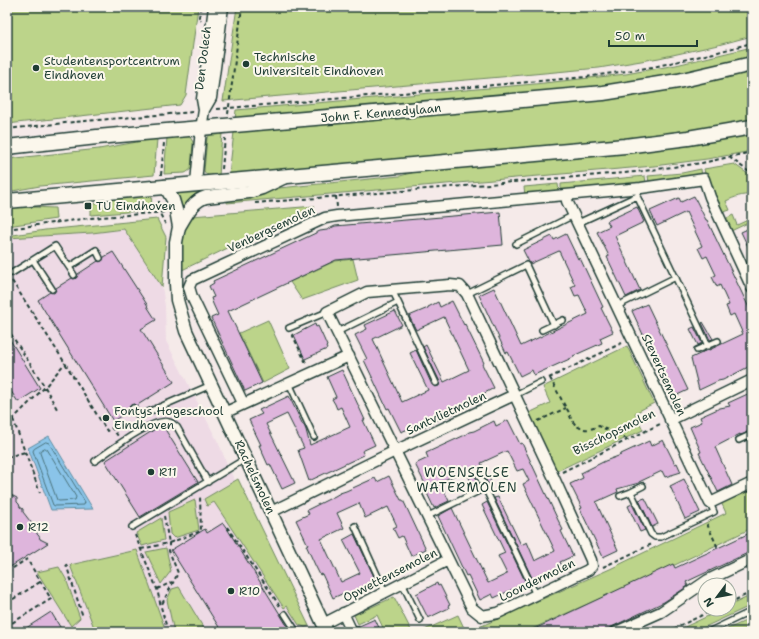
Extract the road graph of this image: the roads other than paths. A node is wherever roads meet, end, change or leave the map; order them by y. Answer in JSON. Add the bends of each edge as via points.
{"nodes":[{"id":1,"x":214,"y":7,"type":"edge"},
{"id":2,"x":223,"y":7,"type":"edge"},
{"id":3,"x":752,"y":64,"type":"edge"},
{"id":4,"x":204,"y":110,"type":"junction"},
{"id":5,"x":752,"y":127,"type":"edge"},
{"id":6,"x":201,"y":129,"type":"junction"},
{"id":7,"x":7,"y":147,"type":"edge"},
{"id":8,"x":288,"y":176,"type":"junction"},
{"id":9,"x":196,"y":183,"type":"junction"},
{"id":10,"x":165,"y":186,"type":"junction"},
{"id":11,"x":639,"y":192,"type":"junction"},
{"id":12,"x":567,"y":195,"type":"junction"},
{"id":13,"x":7,"y":201,"type":"edge"},
{"id":14,"x":576,"y":219,"type":"junction"},
{"id":15,"x":178,"y":227,"type":"junction"},
{"id":16,"x":516,"y":244,"type":"dead end"},
{"id":17,"x":100,"y":258,"type":"dead end"},
{"id":18,"x":33,"y":260,"type":"junction"},
{"id":19,"x":69,"y":268,"type":"junction"},
{"id":20,"x":12,"y":273,"type":"dead end"},
{"id":21,"x":74,"y":275,"type":"dead end"},
{"id":22,"x":676,"y":277,"type":"junction"},
{"id":23,"x":752,"y":288,"type":"edge"},
{"id":24,"x":52,"y":289,"type":"dead end"},
{"id":25,"x":392,"y":290,"type":"junction"},
{"id":26,"x":467,"y":294,"type":"junction"},
{"id":27,"x":398,"y":302,"type":"junction"},
{"id":28,"x":617,"y":306,"type":"junction"},
{"id":29,"x":327,"y":312,"type":"junction"},
{"id":30,"x":563,"y":320,"type":"dead end"},
{"id":31,"x":554,"y":325,"type":"junction"},
{"id":32,"x":289,"y":328,"type":"road end"},
{"id":33,"x":542,"y":330,"type":"dead end"},
{"id":34,"x":337,"y":332,"type":"junction"},
{"id":35,"x":718,"y":341,"type":"dead end"},
{"id":36,"x":708,"y":346,"type":"junction"},
{"id":37,"x":697,"y":350,"type":"dead end"},
{"id":38,"x":349,"y":356,"type":"junction"},
{"id":39,"x":752,"y":380,"type":"edge"},
{"id":40,"x":541,"y":382,"type":"road end"},
{"id":41,"x":289,"y":383,"type":"junction"},
{"id":42,"x":436,"y":383,"type":"dead end"},
{"id":43,"x":211,"y":385,"type":"junction"},
{"id":44,"x":514,"y":395,"type":"junction"},
{"id":45,"x":243,"y":403,"type":"junction"},
{"id":46,"x":133,"y":408,"type":"dead end"},
{"id":47,"x":224,"y":413,"type":"junction"},
{"id":48,"x":670,"y":420,"type":"junction"},
{"id":49,"x":751,"y":436,"type":"edge"},
{"id":50,"x":314,"y":437,"type":"dead end"},
{"id":51,"x":739,"y":440,"type":"dead end"},
{"id":52,"x":395,"y":451,"type":"junction"},
{"id":53,"x":246,"y":459,"type":"junction"},
{"id":54,"x":95,"y":461,"type":"dead end"},
{"id":55,"x":477,"y":471,"type":"dead end"},
{"id":56,"x":208,"y":482,"type":"junction"},
{"id":57,"x":752,"y":483,"type":"edge"},
{"id":58,"x":643,"y":486,"type":"dead end"},
{"id":59,"x":485,"y":488,"type":"junction"},
{"id":60,"x":631,"y":492,"type":"junction"},
{"id":61,"x":620,"y":496,"type":"dead end"},
{"id":62,"x":710,"y":503,"type":"junction"},
{"id":63,"x":271,"y":512,"type":"junction"},
{"id":64,"x":428,"y":516,"type":"junction"},
{"id":65,"x":355,"y":526,"type":"dead end"},
{"id":66,"x":132,"y":527,"type":"road end"},
{"id":67,"x":752,"y":559,"type":"edge"},
{"id":68,"x":448,"y":560,"type":"junction"},
{"id":69,"x":402,"y":583,"type":"junction"},
{"id":70,"x":385,"y":592,"type":"junction"},
{"id":71,"x":536,"y":595,"type":"junction"},
{"id":72,"x":752,"y":611,"type":"edge"},
{"id":73,"x":343,"y":613,"type":"junction"},
{"id":74,"x":285,"y":614,"type":"road end"},
{"id":75,"x":420,"y":620,"type":"dead end"},
{"id":76,"x":325,"y":628,"type":"edge"},
{"id":77,"x":299,"y":632,"type":"edge"},
{"id":78,"x":352,"y":632,"type":"edge"},
{"id":79,"x":616,"y":632,"type":"edge"},
{"id":80,"x":708,"y":632,"type":"edge"}],
"edges":[{"from":1,"to":4,"type":"street","name":"Den Dolech","via":[[202,99]]},
{"from":2,"to":4,"type":"street","name":"Den Dolech","via":[[211,98]]},
{"from":3,"to":6,"type":"main road","name":"John F. Kennedylaan","via":[[678,81],[603,93]]},
{"from":4,"to":6,"type":"street","name":"Den Dolech"},
{"from":5,"to":8,"type":"main road","via":[[625,146]]},
{"from":6,"to":7,"type":"main road","name":"John F. Kennedylaan"},
{"from":6,"to":9,"type":"street"},
{"from":8,"to":9,"type":"main road"},
{"from":8,"to":15,"type":"street","name":"Rachelsmolen","via":[[249,192],[201,198]]},
{"from":9,"to":10,"type":"main road"},
{"from":10,"to":13,"type":"main road"},
{"from":10,"to":15,"type":"street","name":"Rachelsmolen","via":[[176,210]]},
{"from":11,"to":12,"type":"street"},
{"from":11,"to":14,"type":"lane"},
{"from":11,"to":22,"type":"lane"},
{"from":11,"to":23,"type":"street","via":[[704,179]]},
{"from":12,"to":14,"type":"street","name":"Stevertsemolen"},
{"from":12,"to":45,"type":"street","name":"Venbergsemolen","via":[[325,218],[192,280],[189,287],[192,297]]},
{"from":14,"to":16,"type":"lane"},
{"from":14,"to":28,"type":"street","name":"Stevertsemolen"},
{"from":15,"to":43,"type":"street","name":"Rachelsmolen","via":[[177,300],[186,331]]},
{"from":17,"to":19,"type":"lane","via":[[96,250]]},
{"from":18,"to":19,"type":"lane","via":[[55,246]]},
{"from":18,"to":20,"type":"lane"},
{"from":18,"to":24,"type":"lane"},
{"from":19,"to":21,"type":"lane"},
{"from":22,"to":28,"type":"lane"},
{"from":22,"to":36,"type":"lane"},
{"from":25,"to":26,"type":"street","via":[[450,285],[460,286]]},
{"from":25,"to":27,"type":"lane"},
{"from":25,"to":29,"type":"street","via":[[368,292]]},
{"from":26,"to":31,"type":"lane","via":[[526,265]]},
{"from":26,"to":44,"type":"street","name":"Loondermolen"},
{"from":27,"to":34,"type":"lane"},
{"from":27,"to":42,"type":"lane"},
{"from":28,"to":48,"type":"street","name":"Stevertsemolen"},
{"from":29,"to":32,"type":"lane"},
{"from":29,"to":34,"type":"street","name":"Loondermolen"},
{"from":30,"to":31,"type":"lane"},
{"from":31,"to":33,"type":"lane"},
{"from":34,"to":38,"type":"street","name":"Loondermolen"},
{"from":35,"to":36,"type":"lane"},
{"from":36,"to":37,"type":"lane"},
{"from":38,"to":41,"type":"street"},
{"from":38,"to":52,"type":"street","name":"Loondermolen"},
{"from":39,"to":48,"type":"street","name":"Bisschopsmolen"},
{"from":40,"to":44,"type":"lane","name":"Santvlietmolen"},
{"from":41,"to":45,"type":"street"},
{"from":41,"to":50,"type":"lane"},
{"from":43,"to":46,"type":"lane","via":[[139,416]]},
{"from":43,"to":47,"type":"street","name":"Rachelsmolen"},
{"from":44,"to":52,"type":"street","name":"Santvlietmolen"},
{"from":44,"to":71,"type":"street","name":"Loondermolen","via":[[592,566]]},
{"from":45,"to":47,"type":"street"},
{"from":47,"to":53,"type":"street","name":"Rachelsmolen"},
{"from":48,"to":62,"type":"street","name":"Stevertsemolen"},
{"from":49,"to":51,"type":"lane"},
{"from":52,"to":63,"type":"street","name":"Santvlietmolen"},
{"from":52,"to":64,"type":"street","name":"Loondermolen"},
{"from":53,"to":56,"type":"lane"},
{"from":53,"to":63,"type":"street","name":"Rachelsmolen"},
{"from":54,"to":56,"type":"lane","via":[[134,433],[161,421],[169,421],[177,427]]},
{"from":55,"to":59,"type":"lane"},
{"from":56,"to":66,"type":"lane"},
{"from":57,"to":62,"type":"street"},
{"from":58,"to":60,"type":"lane"},
{"from":59,"to":64,"type":"lane"},
{"from":59,"to":71,"type":"lane"},
{"from":60,"to":61,"type":"lane"},
{"from":60,"to":62,"type":"lane","via":[[651,534],[655,537],[661,537],[714,512]]},
{"from":63,"to":76,"type":"street","name":"Rachelsmolen"},
{"from":64,"to":68,"type":"street","name":"Loondermolen"},
{"from":65,"to":70,"type":"lane"},
{"from":67,"to":79,"type":"street","via":[[708,580],[661,612]]},
{"from":68,"to":69,"type":"street","name":"Opwettensemolen"},
{"from":68,"to":71,"type":"street","name":"Loondermolen","via":[[472,608],[482,616],[498,613]]},
{"from":69,"to":70,"type":"street","name":"Opwettensemolen"},
{"from":69,"to":75,"type":"lane"},
{"from":70,"to":73,"type":"street","name":"Opwettensemolen"},
{"from":72,"to":80,"type":"lane"},
{"from":73,"to":76,"type":"street","name":"Opwettensemolen"},
{"from":73,"to":78,"type":"street","name":"Opwettensemolen"},
{"from":74,"to":77,"type":"lane"}]}
